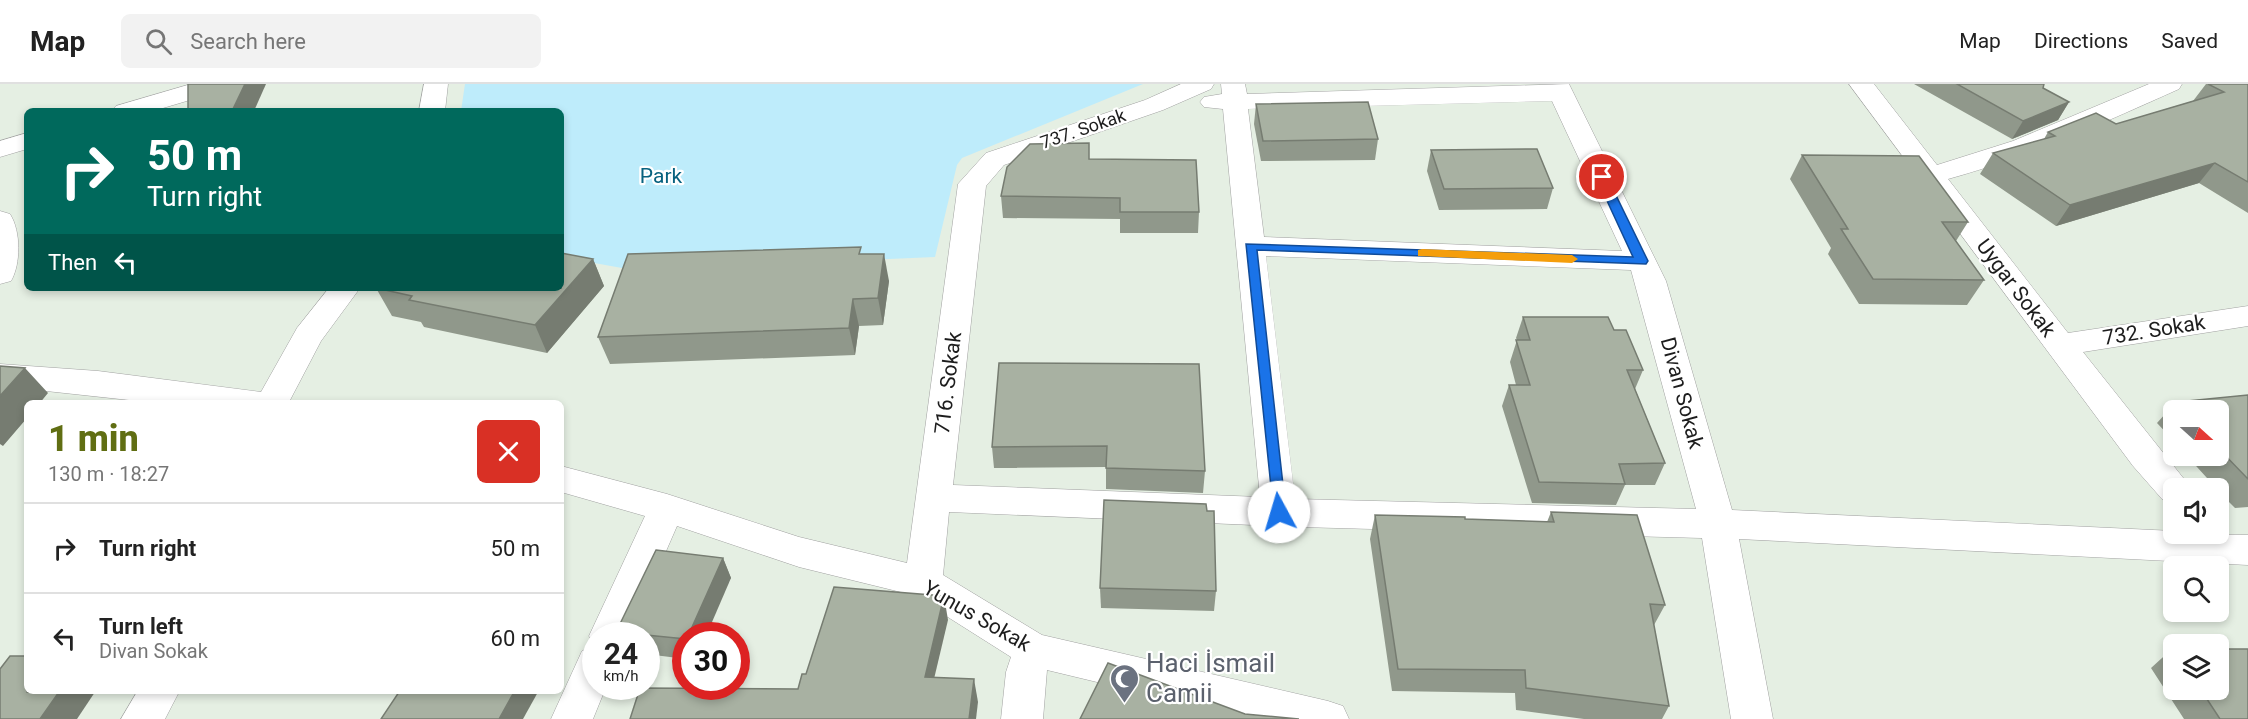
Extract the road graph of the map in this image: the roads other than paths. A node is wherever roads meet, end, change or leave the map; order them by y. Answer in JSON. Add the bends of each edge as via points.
{"nodes":[{"id":1,"x":218,"y":84,"type":"edge"},
{"id":2,"x":436,"y":84,"type":"edge"},
{"id":3,"x":1202,"y":84,"type":"edge"},
{"id":4,"x":1861,"y":84,"type":"edge"},
{"id":5,"x":2170,"y":84,"type":"edge"},
{"id":6,"x":1559,"y":89,"type":"edge"},
{"id":7,"x":1233,"y":93,"type":"edge"},
{"id":8,"x":1154,"y":105,"type":"junction"},
{"id":9,"x":135,"y":108,"type":"edge"},
{"id":10,"x":432,"y":108,"type":"edge"},
{"id":11,"x":24,"y":142,"type":"edge"},
{"id":12,"x":0,"y":149,"type":"edge"},
{"id":13,"x":1930,"y":175,"type":"junction"},
{"id":14,"x":972,"y":184,"type":"joint"},
{"id":15,"x":0,"y":220,"type":"edge"},
{"id":16,"x":1250,"y":246,"type":"junction"},
{"id":17,"x":1641,"y":261,"type":"junction"},
{"id":18,"x":0,"y":274,"type":"edge"},
{"id":19,"x":343,"y":291,"type":"edge"},
{"id":20,"x":2248,"y":316,"type":"edge"},
{"id":21,"x":2060,"y":345,"type":"junction"},
{"id":22,"x":0,"y":375,"type":"edge"},
{"id":23,"x":230,"y":400,"type":"edge"},
{"id":24,"x":273,"y":400,"type":"edge"},
{"id":25,"x":2164,"y":478,"type":"edge"},
{"id":26,"x":564,"y":479,"type":"edge"},
{"id":27,"x":933,"y":498,"type":"junction"},
{"id":28,"x":667,"y":508,"type":"junction"},
{"id":29,"x":1279,"y":512,"type":"junction"},
{"id":30,"x":1718,"y":524,"type":"junction"},
{"id":31,"x":2235,"y":553,"type":"edge"},
{"id":32,"x":923,"y":582,"type":"junction"},
{"id":33,"x":615,"y":622,"type":"edge"},
{"id":34,"x":1033,"y":650,"type":"junction"},
{"id":35,"x":158,"y":694,"type":"edge"},
{"id":36,"x":582,"y":696,"type":"edge"},
{"id":37,"x":142,"y":719,"type":"edge"},
{"id":38,"x":572,"y":719,"type":"edge"},
{"id":39,"x":1022,"y":719,"type":"edge"},
{"id":40,"x":1328,"y":719,"type":"edge"},
{"id":41,"x":1752,"y":719,"type":"edge"}],
"edges":[{"from":1,"to":9,"type":"street"},
{"from":2,"to":10,"type":"street"},
{"from":3,"to":8,"type":"street","name":"737. Sokak"},
{"from":4,"to":13,"type":"street","name":"Uygar Sokak"},
{"from":5,"to":13,"type":"street","via":[[2073,127],[1970,165]]},
{"from":6,"to":7,"type":"street"},
{"from":6,"to":17,"type":"street","name":"Divan Sokak"},
{"from":7,"to":8,"type":"street"},
{"from":7,"to":16,"type":"street"},
{"from":8,"to":14,"type":"street","name":"737. Sokak","via":[[995,159]]},
{"from":11,"to":12,"type":"street"},
{"from":13,"to":21,"type":"street","name":"Uygar Sokak"},
{"from":14,"to":27,"type":"street","name":"716. Sokak"},
{"from":15,"to":18,"type":"street","via":[[4,250]]},
{"from":16,"to":17,"type":"street"},
{"from":16,"to":29,"type":"street"},
{"from":17,"to":30,"type":"street","name":"Divan Sokak","via":[[1651,281]]},
{"from":19,"to":24,"type":"street","via":[[308,336]]},
{"from":20,"to":21,"type":"street","name":"732. Sokak"},
{"from":21,"to":25,"type":"street","name":"Uygar Sokak"},
{"from":22,"to":23,"type":"street"},
{"from":26,"to":28,"type":"street","name":"Yunus Sokak"},
{"from":27,"to":29,"type":"street"},
{"from":27,"to":32,"type":"street","name":"716. Sokak"},
{"from":28,"to":32,"type":"street","name":"Yunus Sokak","via":[[799,552]]},
{"from":28,"to":33,"type":"street"},
{"from":29,"to":30,"type":"street"},
{"from":30,"to":31,"type":"street"},
{"from":30,"to":41,"type":"street","name":"Divan Sokak"},
{"from":32,"to":34,"type":"street","name":"Yunus Sokak"},
{"from":34,"to":39,"type":"street","via":[[1026,672]]},
{"from":34,"to":40,"type":"street","name":"Yunus Sokak"},
{"from":35,"to":37,"type":"street"},
{"from":36,"to":38,"type":"street"}]}
